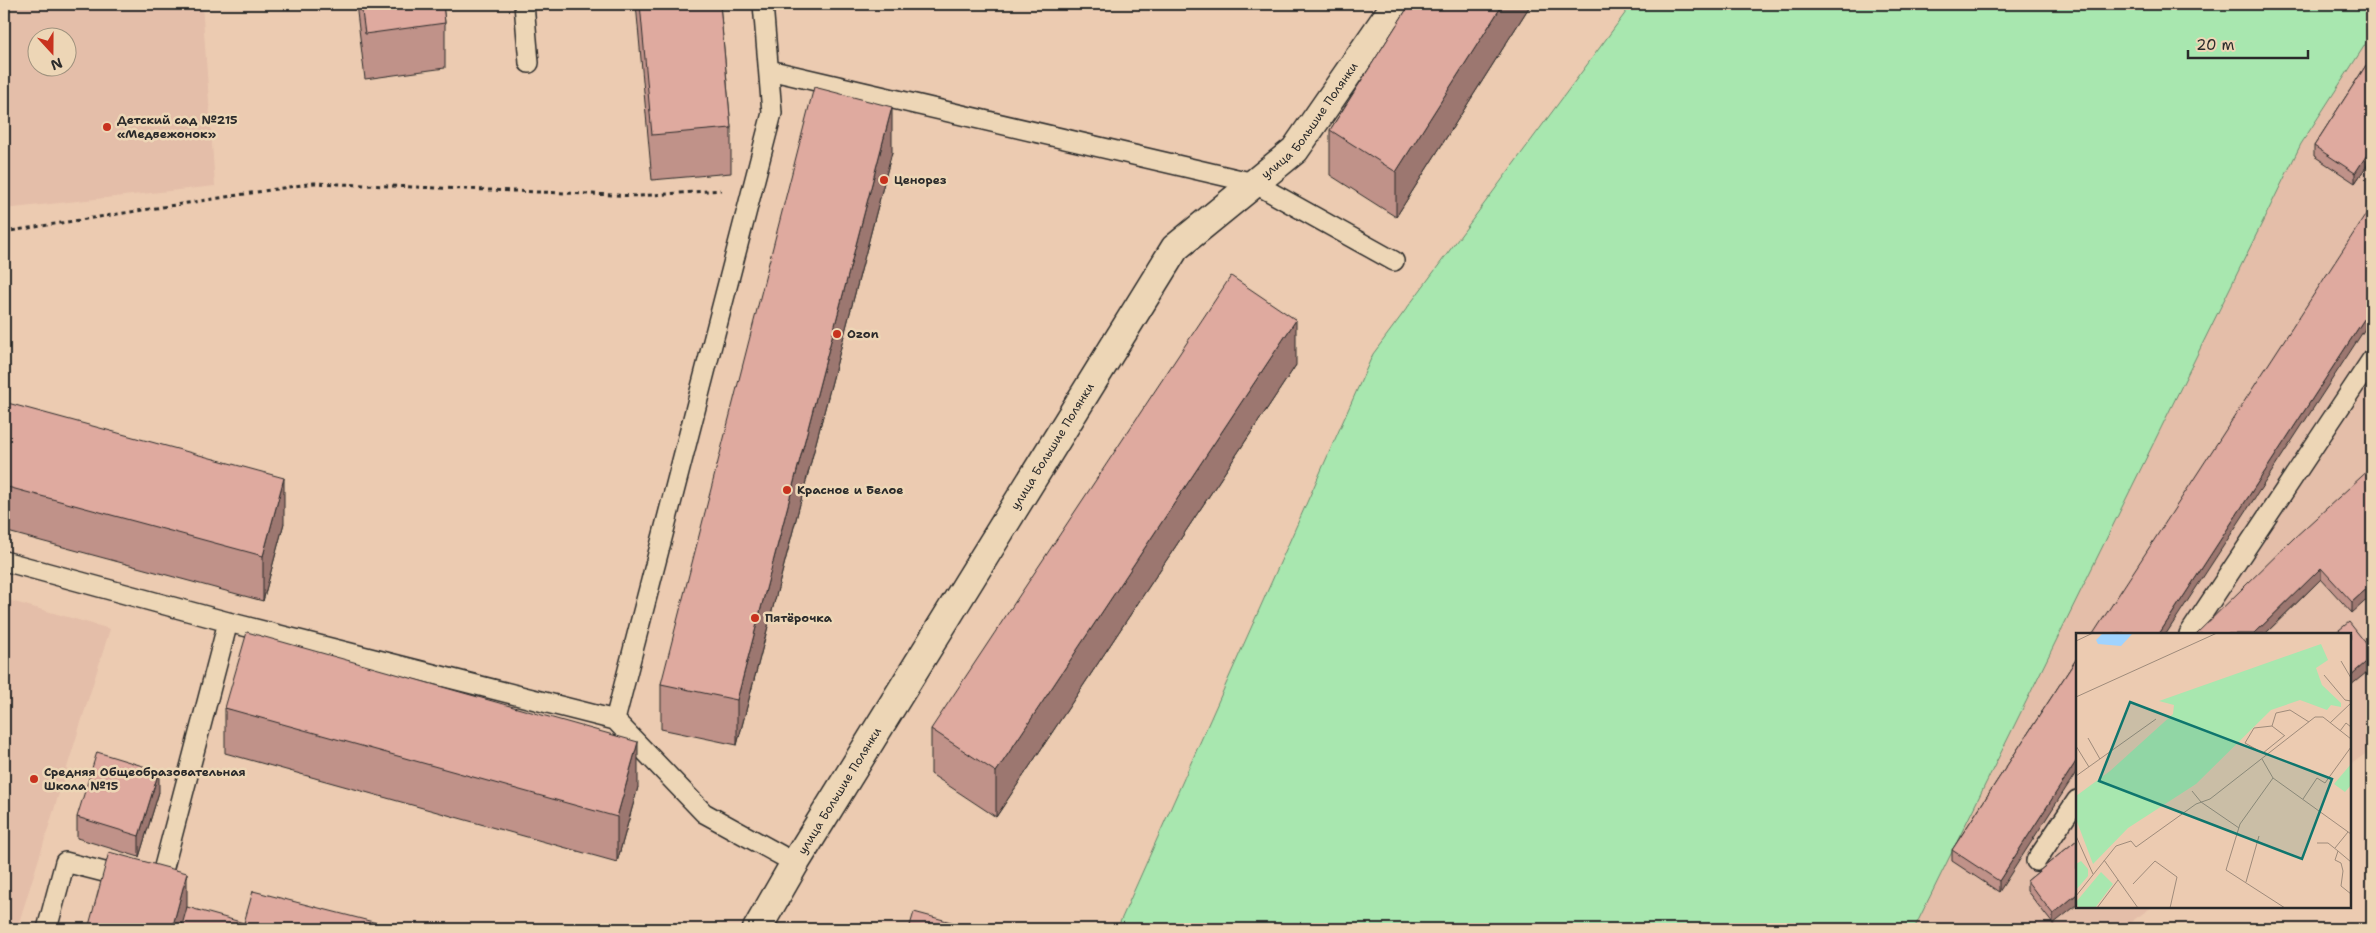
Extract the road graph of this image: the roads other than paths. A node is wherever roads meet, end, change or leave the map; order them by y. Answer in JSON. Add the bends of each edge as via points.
{"nodes":[{"id":1,"x":524,"y":4,"type":"edge"},
{"id":2,"x":763,"y":4,"type":"edge"},
{"id":3,"x":1396,"y":4,"type":"edge"},
{"id":4,"x":529,"y":63,"type":"dead end"},
{"id":5,"x":769,"y":70,"type":"junction"},
{"id":6,"x":1254,"y":183,"type":"junction"},
{"id":7,"x":1394,"y":261,"type":"dead end"},
{"id":8,"x":2372,"y":359,"type":"edge"},
{"id":9,"x":4,"y":561,"type":"edge"},
{"id":10,"x":228,"y":622,"type":"junction"},
{"id":11,"x":2190,"y":633,"type":"edge"},
{"id":12,"x":615,"y":720,"type":"junction"},
{"id":13,"x":2076,"y":801,"type":"edge"},
{"id":14,"x":2036,"y":861,"type":"dead end"},
{"id":15,"x":795,"y":863,"type":"junction"},
{"id":16,"x":47,"y":929,"type":"edge"},
{"id":17,"x":757,"y":929,"type":"edge"}],
"edges":[{"from":1,"to":4,"type":"lane"},
{"from":2,"to":5,"type":"lane"},
{"from":3,"to":6,"type":"street","name":"улица Большие Полянки","via":[[1295,150]]},
{"from":5,"to":6,"type":"lane"},
{"from":5,"to":12,"type":"lane","via":[[772,113]]},
{"from":6,"to":7,"type":"lane"},
{"from":6,"to":15,"type":"street","name":"улица Большие Полянки","via":[[1175,248]]},
{"from":8,"to":11,"type":"lane"},
{"from":9,"to":10,"type":"lane"},
{"from":10,"to":12,"type":"lane"},
{"from":10,"to":16,"type":"lane","via":[[159,886],[64,862]]},
{"from":12,"to":15,"type":"lane","via":[[704,813]]},
{"from":13,"to":14,"type":"lane"},
{"from":15,"to":17,"type":"street","name":"улица Большие Полянки"}]}
